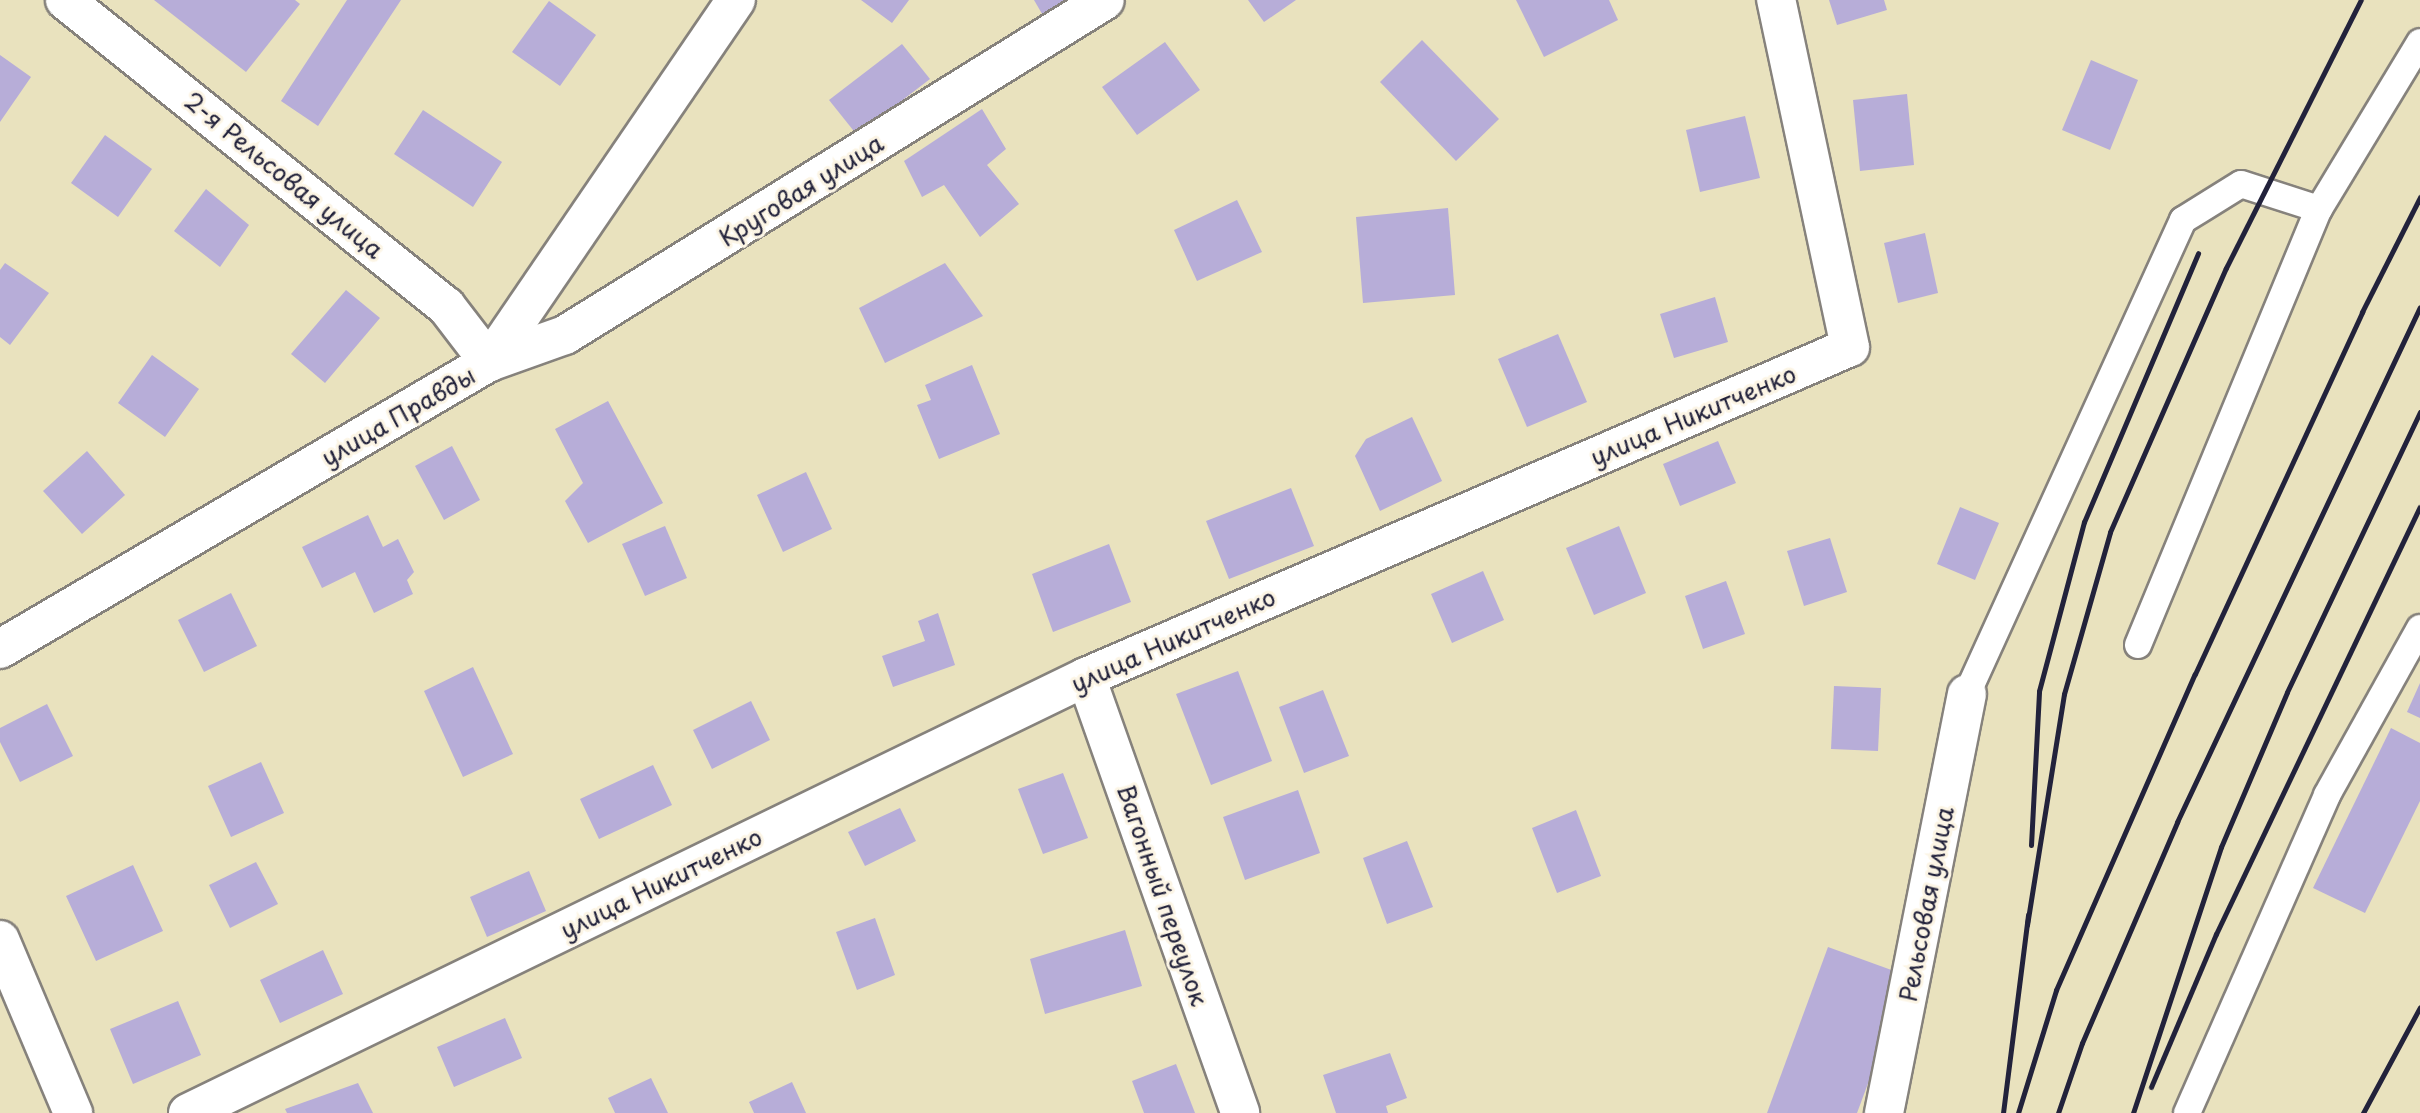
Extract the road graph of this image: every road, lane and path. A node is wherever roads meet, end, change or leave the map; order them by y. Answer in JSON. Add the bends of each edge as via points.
{"nodes":[{"id":1,"x":65,"y":0,"type":"edge"},
{"id":2,"x":736,"y":0,"type":"edge"},
{"id":3,"x":1105,"y":0,"type":"edge"},
{"id":4,"x":1776,"y":0,"type":"edge"},
{"id":5,"x":2420,"y":42,"type":"edge"},
{"id":6,"x":2319,"y":209,"type":"junction"},
{"id":7,"x":489,"y":362,"type":"junction"},
{"id":8,"x":2420,"y":628,"type":"edge"},
{"id":9,"x":2138,"y":645,"type":"dead end"},
{"id":10,"x":0,"y":649,"type":"edge"},
{"id":11,"x":1086,"y":677,"type":"junction"},
{"id":12,"x":1967,"y":694,"type":"joint"},
{"id":13,"x":0,"y":940,"type":"edge"},
{"id":14,"x":73,"y":1113,"type":"edge"},
{"id":15,"x":188,"y":1113,"type":"edge"},
{"id":16,"x":1240,"y":1113,"type":"edge"},
{"id":17,"x":1884,"y":1113,"type":"edge"},
{"id":18,"x":2188,"y":1113,"type":"edge"}],
"edges":[{"from":1,"to":7,"type":"street","name":"2-я Рельсовая улица","via":[[446,306]]},
{"from":2,"to":7,"type":"street","name":"улица Правды"},
{"from":3,"to":7,"type":"street","name":"Круговая улица","via":[[565,335]]},
{"from":4,"to":11,"type":"street","name":"улица Никитченко","via":[[1850,348]]},
{"from":5,"to":6,"type":"lane"},
{"from":6,"to":9,"type":"lane"},
{"from":6,"to":12,"type":"lane","via":[[2241,184],[2183,220]]},
{"from":7,"to":10,"type":"street","name":"улица Правды"},
{"from":8,"to":18,"type":"lane","via":[[2327,795]]},
{"from":11,"to":15,"type":"street","name":"улица Никитченко"},
{"from":11,"to":16,"type":"street","name":"Вагонный переулок"},
{"from":12,"to":17,"type":"street","name":"Рельсовая улица"},
{"from":13,"to":14,"type":"street"}]}
